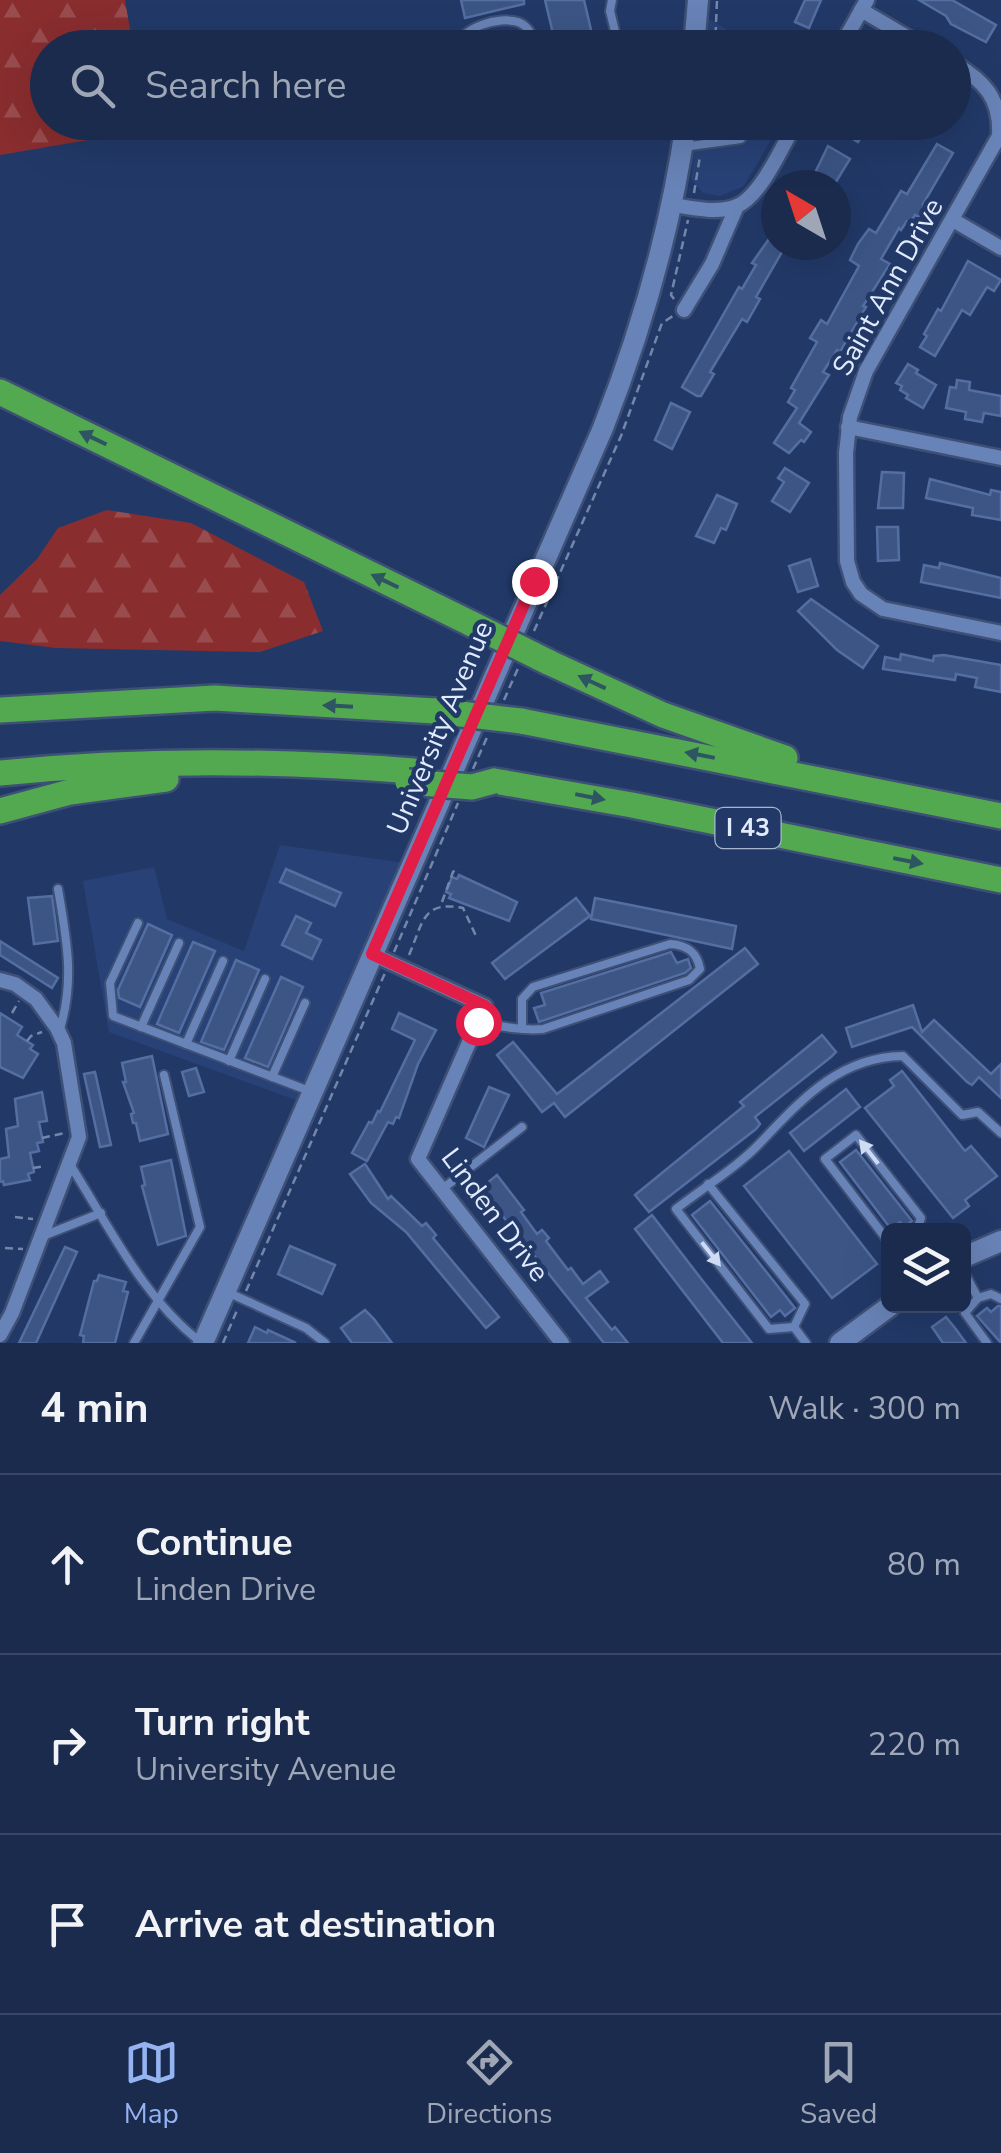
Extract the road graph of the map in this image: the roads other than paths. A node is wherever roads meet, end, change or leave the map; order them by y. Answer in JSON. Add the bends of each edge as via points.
{"nodes":[{"id":1,"x":612,"y":0,"type":"edge"},
{"id":2,"x":698,"y":0,"type":"edge"},
{"id":3,"x":864,"y":5,"type":"edge"},
{"id":4,"x":469,"y":30,"type":"edge"},
{"id":5,"x":527,"y":30,"type":"edge"},
{"id":6,"x":615,"y":30,"type":"edge"},
{"id":7,"x":696,"y":30,"type":"edge"},
{"id":8,"x":850,"y":30,"type":"edge"},
{"id":9,"x":900,"y":30,"type":"edge"},
{"id":10,"x":971,"y":75,"type":"edge"},
{"id":11,"x":683,"y":140,"type":"edge"},
{"id":12,"x":741,"y":140,"type":"edge"},
{"id":13,"x":785,"y":140,"type":"edge"},
{"id":14,"x":682,"y":147,"type":"junction"},
{"id":15,"x":673,"y":206,"type":"junction"},
{"id":16,"x":736,"y":206,"type":"junction"},
{"id":17,"x":953,"y":220,"type":"junction"},
{"id":18,"x":1001,"y":248,"type":"edge"},
{"id":19,"x":684,"y":310,"type":"dead end"},
{"id":20,"x":0,"y":392,"type":"edge"},
{"id":21,"x":848,"y":427,"type":"junction"},
{"id":22,"x":1001,"y":458,"type":"edge"},
{"id":23,"x":1001,"y":633,"type":"edge"},
{"id":24,"x":0,"y":710,"type":"edge"},
{"id":25,"x":0,"y":773,"type":"edge"},
{"id":26,"x":411,"y":777,"type":"junction"},
{"id":27,"x":844,"y":785,"type":"junction"},
{"id":28,"x":0,"y":810,"type":"edge"},
{"id":29,"x":1001,"y":816,"type":"edge"},
{"id":30,"x":1001,"y":880,"type":"edge"},
{"id":31,"x":58,"y":890,"type":"dead end"},
{"id":32,"x":138,"y":922,"type":"dead end"},
{"id":33,"x":179,"y":943,"type":"dead end"},
{"id":34,"x":372,"y":954,"type":"junction"},
{"id":35,"x":223,"y":961,"type":"dead end"},
{"id":36,"x":266,"y":979,"type":"dead end"},
{"id":37,"x":0,"y":980,"type":"edge"},
{"id":38,"x":305,"y":1003,"type":"dead end"},
{"id":39,"x":478,"y":1022,"type":"junction"},
{"id":40,"x":141,"y":1027,"type":"junction"},
{"id":41,"x":522,"y":1029,"type":"junction"},
{"id":42,"x":58,"y":1030,"type":"junction"},
{"id":43,"x":186,"y":1044,"type":"junction"},
{"id":44,"x":228,"y":1061,"type":"junction"},
{"id":45,"x":164,"y":1075,"type":"dead end"},
{"id":46,"x":272,"y":1077,"type":"junction"},
{"id":47,"x":312,"y":1092,"type":"junction"},
{"id":48,"x":522,"y":1127,"type":"dead end"},
{"id":49,"x":1001,"y":1133,"type":"edge"},
{"id":50,"x":69,"y":1163,"type":"junction"},
{"id":51,"x":708,"y":1184,"type":"junction"},
{"id":52,"x":442,"y":1190,"type":"junction"},
{"id":53,"x":101,"y":1212,"type":"junction"},
{"id":54,"x":919,"y":1223,"type":"edge"},
{"id":55,"x":881,"y":1232,"type":"edge"},
{"id":56,"x":1001,"y":1242,"type":"edge"},
{"id":57,"x":37,"y":1245,"type":"junction"},
{"id":58,"x":971,"y":1254,"type":"edge"},
{"id":59,"x":971,"y":1285,"type":"edge"},
{"id":60,"x":226,"y":1291,"type":"junction"},
{"id":61,"x":978,"y":1298,"type":"junction"},
{"id":62,"x":1001,"y":1299,"type":"edge"},
{"id":63,"x":159,"y":1303,"type":"junction"},
{"id":64,"x":881,"y":1313,"type":"edge"},
{"id":65,"x":794,"y":1326,"type":"junction"},
{"id":66,"x":0,"y":1335,"type":"edge"},
{"id":67,"x":134,"y":1343,"type":"edge"},
{"id":68,"x":203,"y":1343,"type":"edge"},
{"id":69,"x":325,"y":1343,"type":"edge"},
{"id":70,"x":562,"y":1343,"type":"edge"},
{"id":71,"x":806,"y":1343,"type":"edge"},
{"id":72,"x":841,"y":1343,"type":"edge"},
{"id":73,"x":988,"y":1343,"type":"edge"}],
"edges":[{"from":1,"to":6,"type":"lane"},
{"from":2,"to":7,"type":"main road"},
{"from":3,"to":8,"type":"street"},
{"from":3,"to":9,"type":"street"},
{"from":4,"to":5,"type":"lane","via":[[514,22]]},
{"from":10,"to":17,"type":"street","name":"Saint Ann Drive","via":[[987,86],[1001,122],[996,147]]},
{"from":11,"to":14,"type":"main road","name":"University Avenue"},
{"from":12,"to":14,"type":"lane"},
{"from":13,"to":16,"type":"street","via":[[754,191]]},
{"from":14,"to":15,"type":"main road","name":"University Avenue"},
{"from":15,"to":16,"type":"street"},
{"from":15,"to":34,"type":"main road","name":"University Avenue","via":[[603,428]]},
{"from":16,"to":19,"type":"street"},
{"from":17,"to":18,"type":"street"},
{"from":17,"to":21,"type":"street","name":"Saint Ann Drive","via":[[866,370]]},
{"from":27,"to":20,"type":"highway","one_way":true,"bridge":true,"via":[[548,662]]},
{"from":21,"to":22,"type":"street"},
{"from":21,"to":23,"type":"street","name":"Saint Ann Drive","via":[[846,561],[861,594],[890,610]]},
{"from":27,"to":24,"type":"highway","number":"I 43","one_way":true,"bridge":true,"via":[[522,721],[435,711],[215,698]]},
{"from":25,"to":26,"type":"highway","number":"I 43","via":[[231,762]]},
{"from":26,"to":28,"type":"highway","via":[[181,777],[84,789]]},
{"from":26,"to":30,"type":"highway","number":"I 43","one_way":true,"via":[[494,781],[632,805]]},
{"from":27,"to":29,"type":"highway","number":"I 43"},
{"from":31,"to":42,"type":"lane","via":[[69,1002]]},
{"from":32,"to":40,"type":"lane","via":[[110,984],[114,1016]]},
{"from":33,"to":40,"type":"lane"},
{"from":34,"to":39,"type":"street","via":[[485,1006]]},
{"from":34,"to":47,"type":"main road","name":"University Avenue"},
{"from":35,"to":43,"type":"lane"},
{"from":36,"to":44,"type":"lane"},
{"from":37,"to":42,"type":"street","via":[[36,1000]]},
{"from":38,"to":46,"type":"lane"},
{"from":39,"to":41,"type":"lane"},
{"from":39,"to":52,"type":"street","name":"Linden Drive","via":[[418,1159]]},
{"from":40,"to":43,"type":"lane"},
{"from":41,"to":41,"type":"lane","via":[[543,1029],[688,980],[700,969],[698,960],[688,948],[670,944],[533,986],[522,999]]},
{"from":42,"to":50,"type":"street","via":[[80,1137]]},
{"from":43,"to":44,"type":"lane"},
{"from":44,"to":46,"type":"lane"},
{"from":45,"to":63,"type":"lane","via":[[200,1227]]},
{"from":46,"to":47,"type":"lane"},
{"from":47,"to":60,"type":"main road","name":"University Avenue"},
{"from":48,"to":52,"type":"lane"},
{"from":49,"to":51,"type":"lane","via":[[978,1112],[962,1114],[904,1056],[878,1056],[841,1070]]},
{"from":50,"to":53,"type":"lane"},
{"from":50,"to":57,"type":"street"},
{"from":51,"to":65,"type":"lane","via":[[805,1304]]},
{"from":51,"to":65,"type":"lane","one_way":true,"via":[[676,1209],[769,1329]]},
{"from":52,"to":70,"type":"street","name":"Linden Drive"},
{"from":53,"to":57,"type":"lane"},
{"from":53,"to":63,"type":"lane"},
{"from":54,"to":55,"type":"lane","one_way":true,"via":[[856,1135],[825,1159]]},
{"from":56,"to":58,"type":"main road"},
{"from":57,"to":66,"type":"street"},
{"from":59,"to":61,"type":"lane"},
{"from":60,"to":68,"type":"main road","name":"University Avenue"},
{"from":60,"to":69,"type":"lane"},
{"from":61,"to":62,"type":"lane"},
{"from":61,"to":73,"type":"lane","via":[[965,1313]]},
{"from":63,"to":67,"type":"lane"},
{"from":63,"to":68,"type":"lane"},
{"from":64,"to":72,"type":"main road"},
{"from":65,"to":71,"type":"lane"}]}
